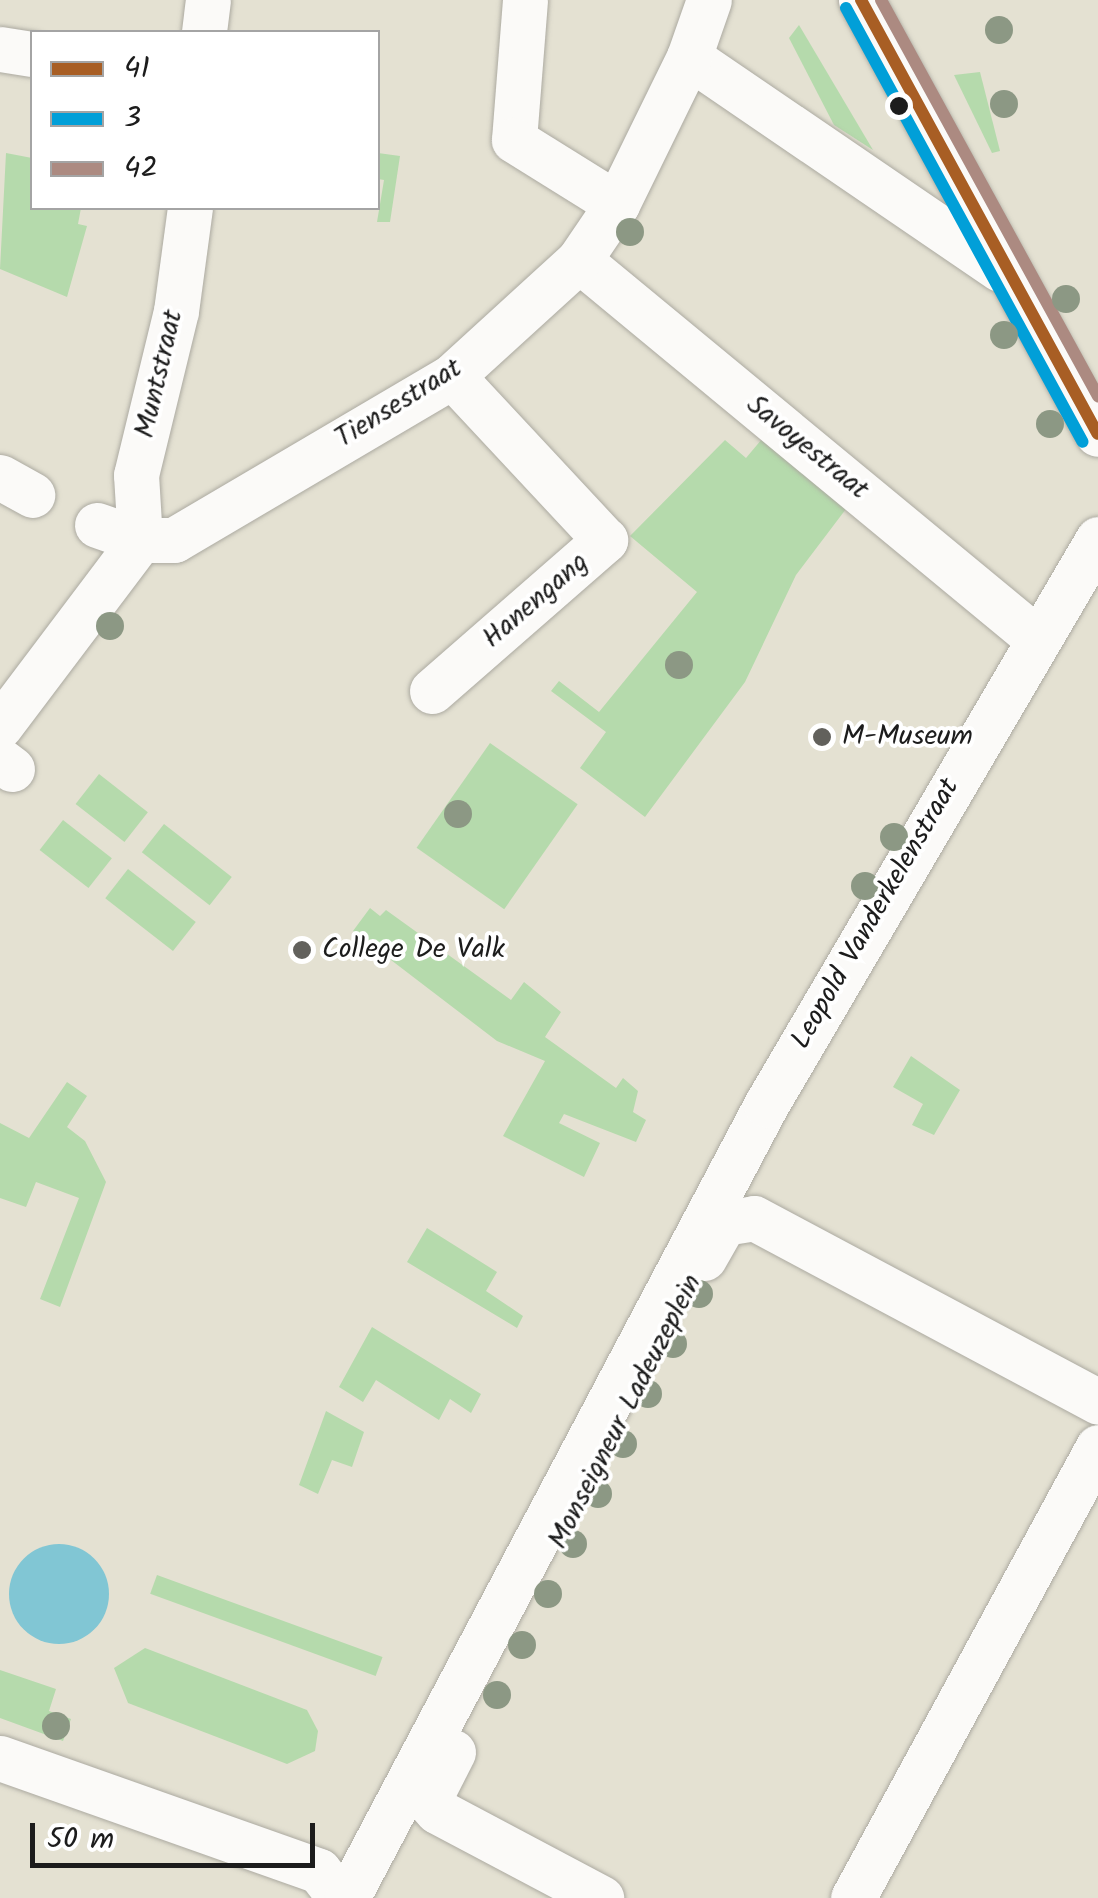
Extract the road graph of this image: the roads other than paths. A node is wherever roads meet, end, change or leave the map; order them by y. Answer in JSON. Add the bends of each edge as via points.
{"nodes":[{"id":1,"x":208,"y":0,"type":"edge"},
{"id":2,"x":524,"y":0,"type":"edge"},
{"id":3,"x":709,"y":0,"type":"edge"},
{"id":4,"x":861,"y":0,"type":"edge"},
{"id":5,"x":204,"y":30,"type":"edge"},
{"id":6,"x":0,"y":49,"type":"edge"},
{"id":7,"x":30,"y":54,"type":"edge"},
{"id":8,"x":689,"y":57,"type":"junction"},
{"id":9,"x":617,"y":204,"type":"junction"},
{"id":10,"x":190,"y":210,"type":"edge"},
{"id":11,"x":578,"y":260,"type":"junction"},
{"id":12,"x":1006,"y":273,"type":"junction"},
{"id":13,"x":452,"y":376,"type":"junction"},
{"id":14,"x":1098,"y":434,"type":"edge"},
{"id":15,"x":96,"y":525,"type":"dead end"},
{"id":16,"x":1098,"y":539,"type":"edge"},
{"id":17,"x":140,"y":540,"type":"junction"},
{"id":18,"x":1035,"y":637,"type":"junction"},
{"id":19,"x":432,"y":691,"type":"dead end"},
{"id":20,"x":0,"y":726,"type":"edge"},
{"id":21,"x":721,"y":1188,"type":"junction"},
{"id":22,"x":1098,"y":1385,"type":"edge"},
{"id":23,"x":1098,"y":1402,"type":"edge"},
{"id":24,"x":1098,"y":1447,"type":"edge"},
{"id":25,"x":1098,"y":1492,"type":"edge"},
{"id":26,"x":0,"y":1758,"type":"edge"},
{"id":27,"x":343,"y":1898,"type":"edge"},
{"id":28,"x":601,"y":1898,"type":"edge"},
{"id":29,"x":853,"y":1898,"type":"edge"},
{"id":30,"x":879,"y":1898,"type":"edge"}],
"edges":[{"from":1,"to":5,"type":"street"},
{"from":2,"to":9,"type":"street","via":[[514,140]]},
{"from":3,"to":8,"type":"street","name":"Tiensestraat"},
{"from":4,"to":12,"type":"street"},
{"from":6,"to":7,"type":"street"},
{"from":8,"to":9,"type":"street","name":"Tiensestraat"},
{"from":8,"to":12,"type":"street"},
{"from":9,"to":11,"type":"street","name":"Tiensestraat"},
{"from":10,"to":17,"type":"street","name":"Muntstraat","via":[[176,311],[136,475]]},
{"from":11,"to":13,"type":"street","name":"Tiensestraat"},
{"from":11,"to":18,"type":"street","name":"Savoyestraat"},
{"from":12,"to":14,"type":"street"},
{"from":13,"to":17,"type":"street","name":"Tiensestraat","via":[[174,540]]},
{"from":13,"to":19,"type":"street","name":"Hanengang","via":[[606,540]]},
{"from":15,"to":17,"type":"street","name":"Tiensestraat"},
{"from":16,"to":18,"type":"street","name":"Leopold Vanderkelenstraat"},
{"from":17,"to":20,"type":"street"},
{"from":18,"to":21,"type":"street","name":"Leopold Vanderkelenstraat"},
{"from":21,"to":22,"type":"street"},
{"from":21,"to":27,"type":"street","name":"Monseigneur Ladeuzeplein"},
{"from":23,"to":28,"type":"street","name":"Monseigneur Ladeuzeplein","via":[[754,1218],[724,1224],[428,1801]]},
{"from":24,"to":29,"type":"street"},
{"from":25,"to":30,"type":"street"},
{"from":26,"to":27,"type":"street","via":[[319,1871]]}]}
